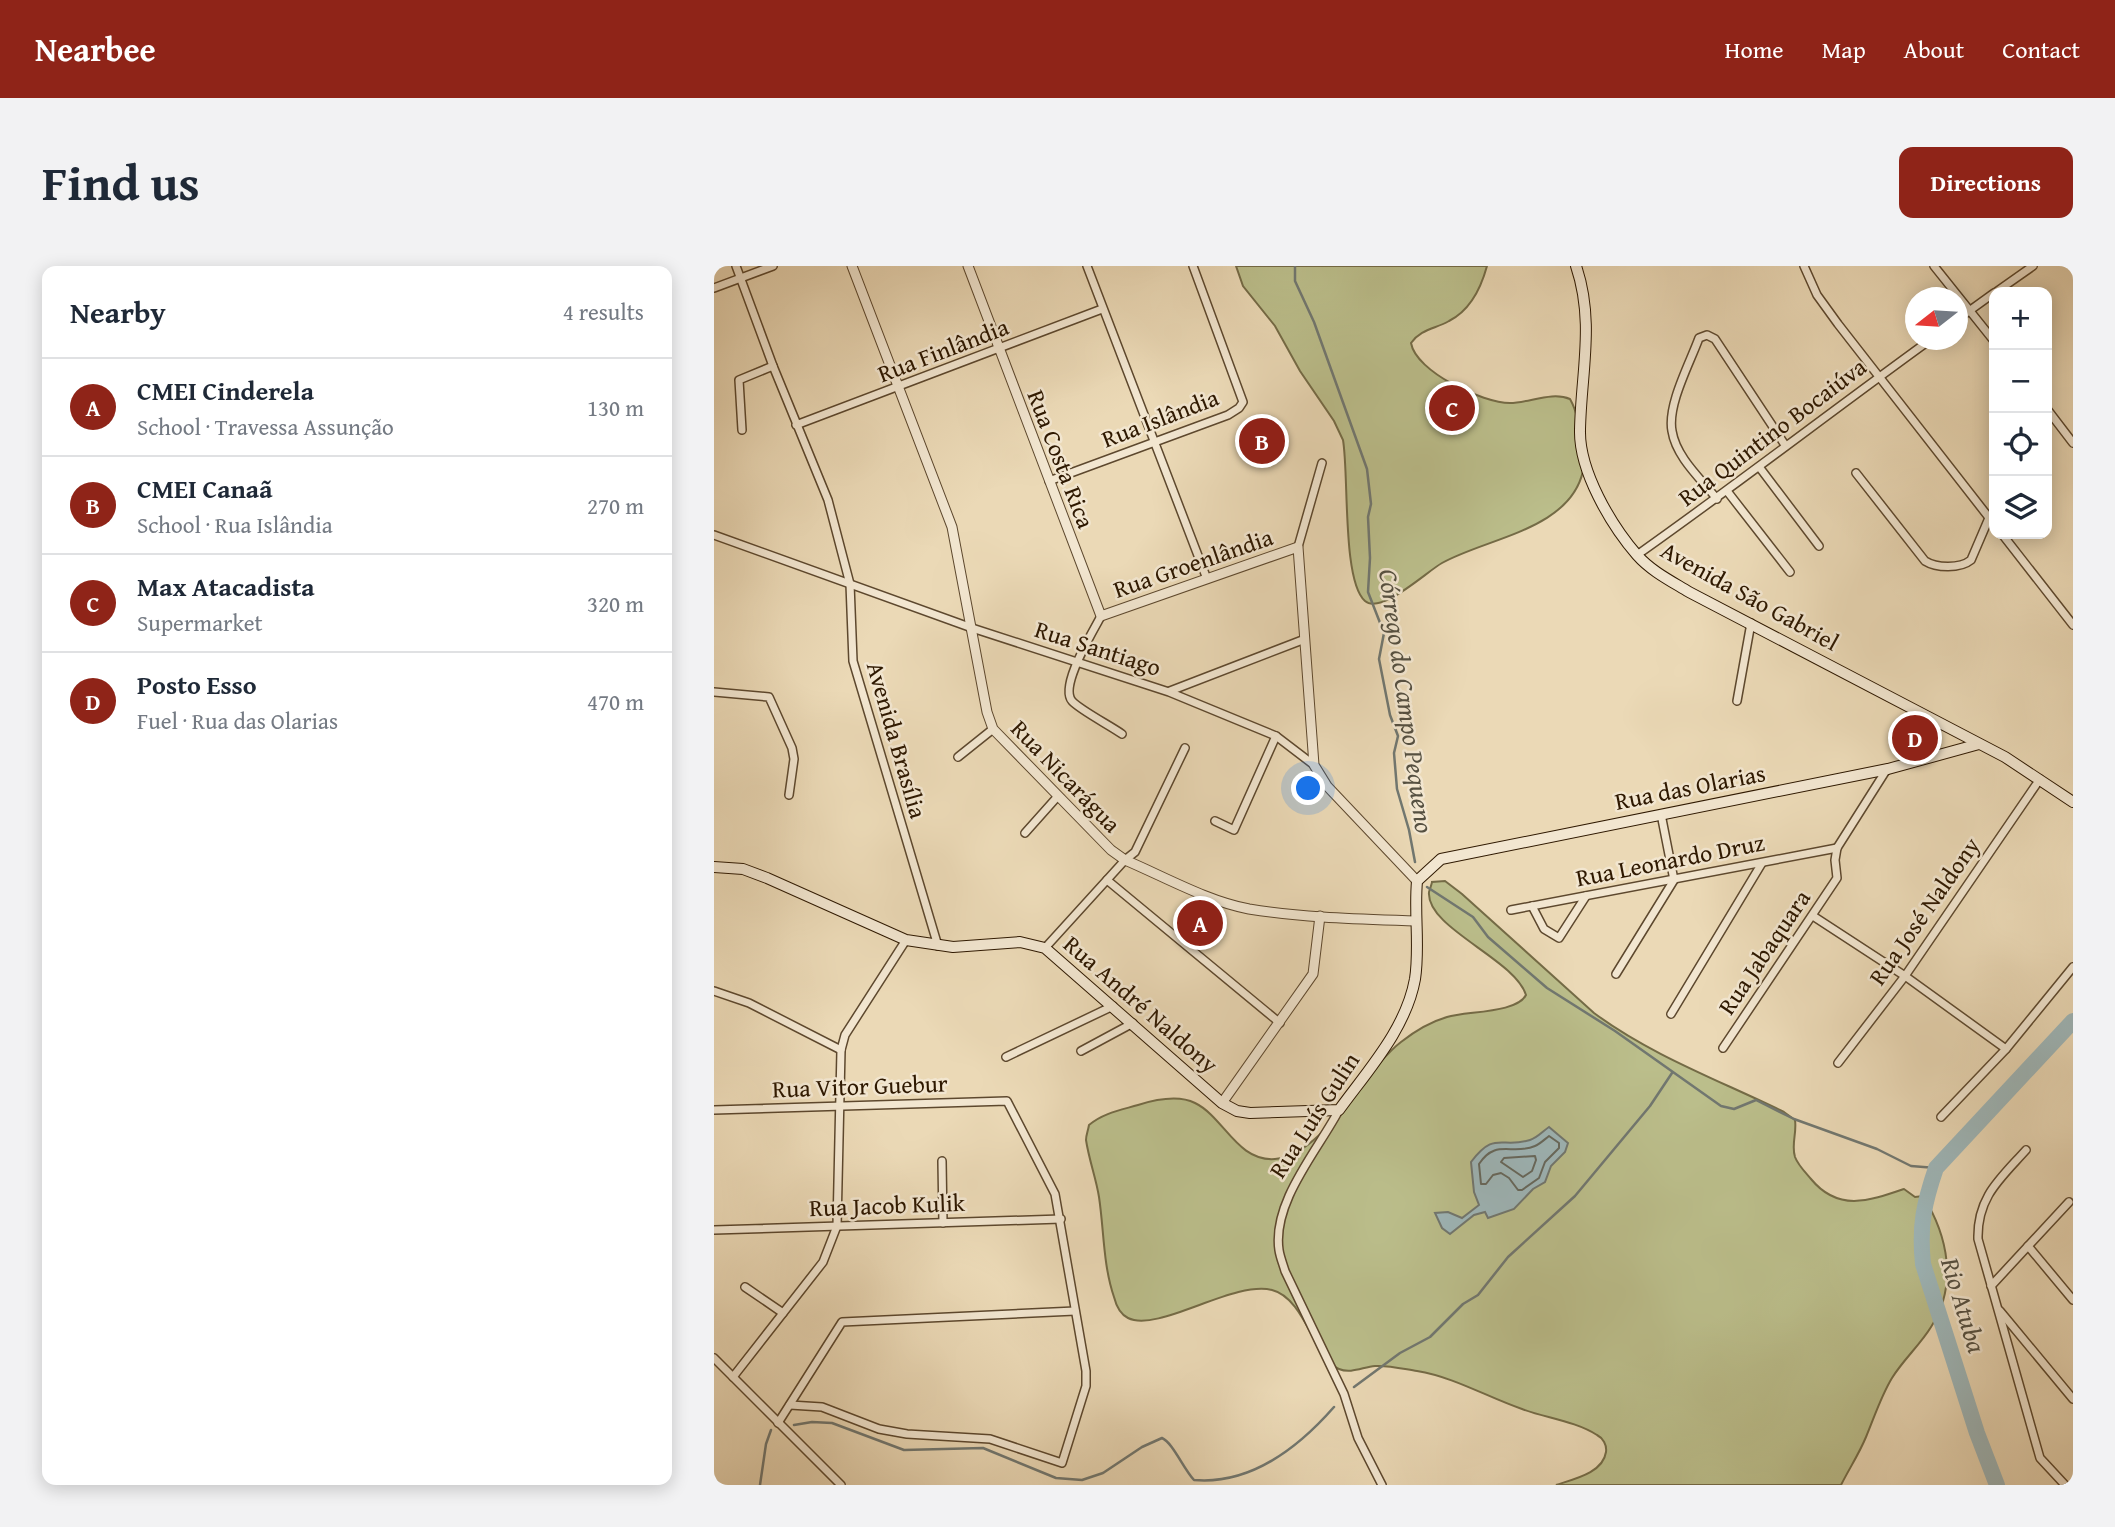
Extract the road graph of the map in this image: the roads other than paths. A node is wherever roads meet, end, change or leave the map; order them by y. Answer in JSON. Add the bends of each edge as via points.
{"nodes":[{"id":1,"x":736,"y":266,"type":"edge"},
{"id":2,"x":773,"y":266,"type":"edge"},
{"id":3,"x":852,"y":266,"type":"edge"},
{"id":4,"x":968,"y":266,"type":"edge"},
{"id":5,"x":1087,"y":266,"type":"edge"},
{"id":6,"x":1193,"y":266,"type":"edge"},
{"id":7,"x":1576,"y":266,"type":"edge"},
{"id":8,"x":1804,"y":266,"type":"edge"},
{"id":9,"x":1934,"y":266,"type":"edge"},
{"id":10,"x":2034,"y":266,"type":"edge"},
{"id":11,"x":740,"y":278,"type":"junction"},
{"id":12,"x":2004,"y":287,"type":"edge"},
{"id":13,"x":714,"y":288,"type":"edge"},
{"id":14,"x":1989,"y":297,"type":"edge"},
{"id":15,"x":1102,"y":309,"type":"junction"},
{"id":16,"x":1970,"y":310,"type":"junction"},
{"id":17,"x":1989,"y":335,"type":"edge"},
{"id":18,"x":999,"y":350,"type":"junction"},
{"id":19,"x":1916,"y":350,"type":"edge"},
{"id":20,"x":773,"y":366,"type":"junction"},
{"id":21,"x":1879,"y":377,"type":"junction"},
{"id":22,"x":899,"y":387,"type":"junction"},
{"id":23,"x":2050,"y":413,"type":"edge"},
{"id":24,"x":796,"y":425,"type":"junction"},
{"id":25,"x":742,"y":430,"type":"dead end"},
{"id":26,"x":1153,"y":441,"type":"junction"},
{"id":27,"x":2073,"y":443,"type":"edge"},
{"id":28,"x":1785,"y":445,"type":"junction"},
{"id":29,"x":1322,"y":463,"type":"dead end"},
{"id":30,"x":1760,"y":467,"type":"junction"},
{"id":31,"x":1856,"y":473,"type":"dead end"},
{"id":32,"x":1049,"y":481,"type":"junction"},
{"id":33,"x":1727,"y":491,"type":"junction"},
{"id":34,"x":1717,"y":499,"type":"junction"},
{"id":35,"x":1989,"y":517,"type":"edge"},
{"id":36,"x":1989,"y":527,"type":"edge"},
{"id":37,"x":714,"y":536,"type":"edge"},
{"id":38,"x":2006,"y":539,"type":"edge"},
{"id":39,"x":1819,"y":546,"type":"dead end"},
{"id":40,"x":1298,"y":547,"type":"junction"},
{"id":41,"x":1637,"y":555,"type":"junction"},
{"id":42,"x":1790,"y":572,"type":"dead end"},
{"id":43,"x":1207,"y":579,"type":"junction"},
{"id":44,"x":850,"y":584,"type":"junction"},
{"id":45,"x":1101,"y":616,"type":"junction"},
{"id":46,"x":1751,"y":624,"type":"junction"},
{"id":47,"x":2073,"y":625,"type":"edge"},
{"id":48,"x":972,"y":628,"type":"junction"},
{"id":49,"x":1306,"y":639,"type":"junction"},
{"id":50,"x":1078,"y":662,"type":"junction"},
{"id":51,"x":714,"y":692,"type":"edge"},
{"id":52,"x":1169,"y":692,"type":"junction"},
{"id":53,"x":1737,"y":701,"type":"dead end"},
{"id":54,"x":993,"y":729,"type":"junction"},
{"id":55,"x":1122,"y":734,"type":"dead end"},
{"id":56,"x":1276,"y":736,"type":"junction"},
{"id":57,"x":1979,"y":744,"type":"junction"},
{"id":58,"x":1185,"y":748,"type":"dead end"},
{"id":59,"x":958,"y":757,"type":"dead end"},
{"id":60,"x":1314,"y":765,"type":"junction"},
{"id":61,"x":1888,"y":769,"type":"junction"},
{"id":62,"x":2040,"y":779,"type":"junction"},
{"id":63,"x":789,"y":795,"type":"dead end"},
{"id":64,"x":1058,"y":796,"type":"junction"},
{"id":65,"x":2073,"y":802,"type":"edge"},
{"id":66,"x":1661,"y":814,"type":"junction"},
{"id":67,"x":1215,"y":821,"type":"dead end"},
{"id":68,"x":1025,"y":832,"type":"dead end"},
{"id":69,"x":1837,"y":848,"type":"junction"},
{"id":70,"x":1125,"y":860,"type":"junction"},
{"id":71,"x":1762,"y":863,"type":"junction"},
{"id":72,"x":714,"y":867,"type":"edge"},
{"id":73,"x":1107,"y":880,"type":"junction"},
{"id":74,"x":1674,"y":880,"type":"junction"},
{"id":75,"x":1417,"y":881,"type":"junction"},
{"id":76,"x":1586,"y":895,"type":"junction"},
{"id":77,"x":1532,"y":906,"type":"junction"},
{"id":78,"x":1511,"y":910,"type":"dead end"},
{"id":79,"x":1320,"y":916,"type":"junction"},
{"id":80,"x":1813,"y":916,"type":"junction"},
{"id":81,"x":1415,"y":921,"type":"junction"},
{"id":82,"x":906,"y":940,"type":"junction"},
{"id":83,"x":938,"y":946,"type":"junction"},
{"id":84,"x":1045,"y":948,"type":"junction"},
{"id":85,"x":2073,"y":967,"type":"edge"},
{"id":86,"x":1616,"y":974,"type":"dead end"},
{"id":87,"x":1905,"y":976,"type":"junction"},
{"id":88,"x":714,"y":991,"type":"edge"},
{"id":89,"x":1114,"y":1006,"type":"junction"},
{"id":90,"x":1671,"y":1014,"type":"dead end"},
{"id":91,"x":1133,"y":1023,"type":"junction"},
{"id":92,"x":1280,"y":1023,"type":"junction"},
{"id":93,"x":1723,"y":1048,"type":"dead end"},
{"id":94,"x":2006,"y":1049,"type":"junction"},
{"id":95,"x":841,"y":1050,"type":"junction"},
{"id":96,"x":1081,"y":1051,"type":"dead end"},
{"id":97,"x":1006,"y":1057,"type":"dead end"},
{"id":98,"x":1838,"y":1063,"type":"dead end"},
{"id":99,"x":1222,"y":1103,"type":"junction"},
{"id":100,"x":842,"y":1106,"type":"junction"},
{"id":101,"x":714,"y":1110,"type":"edge"},
{"id":102,"x":1339,"y":1110,"type":"junction"},
{"id":103,"x":1941,"y":1117,"type":"dead end"},
{"id":104,"x":2026,"y":1150,"type":"dead end"},
{"id":105,"x":942,"y":1161,"type":"dead end"},
{"id":106,"x":2068,"y":1202,"type":"dead end"},
{"id":107,"x":1061,"y":1219,"type":"junction"},
{"id":108,"x":943,"y":1223,"type":"junction"},
{"id":109,"x":837,"y":1226,"type":"junction"},
{"id":110,"x":714,"y":1230,"type":"edge"},
{"id":111,"x":2028,"y":1246,"type":"junction"},
{"id":112,"x":1991,"y":1286,"type":"junction"},
{"id":113,"x":746,"y":1287,"type":"dead end"},
{"id":114,"x":2073,"y":1300,"type":"edge"},
{"id":115,"x":1997,"y":1307,"type":"junction"},
{"id":116,"x":1075,"y":1311,"type":"junction"},
{"id":117,"x":783,"y":1313,"type":"junction"},
{"id":118,"x":714,"y":1358,"type":"edge"},
{"id":119,"x":733,"y":1377,"type":"junction"},
{"id":120,"x":2073,"y":1399,"type":"edge"},
{"id":121,"x":790,"y":1405,"type":"junction"},
{"id":122,"x":778,"y":1423,"type":"junction"},
{"id":123,"x":841,"y":1485,"type":"edge"},
{"id":124,"x":1382,"y":1485,"type":"edge"},
{"id":125,"x":2065,"y":1485,"type":"edge"}],
"edges":[{"from":1,"to":11,"type":"street","name":"Avenida Brasília"},
{"from":2,"to":11,"type":"street"},
{"from":3,"to":22,"type":"street","name":"Rua Nicarágua"},
{"from":4,"to":18,"type":"street","name":"Rua Costa Rica"},
{"from":5,"to":15,"type":"street"},
{"from":6,"to":26,"type":"street","name":"Rua Islândia","via":[[1243,402],[1228,415]]},
{"from":7,"to":41,"type":"main road","name":"Avenida São Gabriel","via":[[1587,328],[1581,452],[1600,497]]},
{"from":8,"to":21,"type":"street","via":[[1817,295]]},
{"from":9,"to":16,"type":"street"},
{"from":10,"to":12,"type":"street"},
{"from":11,"to":13,"type":"street"},
{"from":11,"to":20,"type":"street","name":"Avenida Brasília"},
{"from":14,"to":16,"type":"street"},
{"from":15,"to":18,"type":"street","name":"Rua Finlândia"},
{"from":15,"to":26,"type":"street"},
{"from":16,"to":17,"type":"street"},
{"from":18,"to":22,"type":"street","name":"Rua Finlândia"},
{"from":18,"to":32,"type":"street","name":"Rua Costa Rica"},
{"from":19,"to":21,"type":"street","name":"Rua Quintino Bocaiúva"},
{"from":20,"to":24,"type":"street","name":"Avenida Brasília"},
{"from":20,"to":25,"type":"street","via":[[739,380]]},
{"from":21,"to":28,"type":"street","name":"Rua Quintino Bocaiúva"},
{"from":21,"to":35,"type":"street"},
{"from":22,"to":24,"type":"street","name":"Rua Finlândia"},
{"from":22,"to":48,"type":"street","name":"Rua Nicarágua","via":[[952,527]]},
{"from":23,"to":27,"type":"street"},
{"from":24,"to":44,"type":"street","name":"Avenida Brasília","via":[[828,500]]},
{"from":26,"to":32,"type":"street","name":"Rua Islândia"},
{"from":26,"to":43,"type":"street"},
{"from":28,"to":30,"type":"street","name":"Rua Quintino Bocaiúva"},
{"from":28,"to":34,"type":"street","via":[[1715,339],[1699,338],[1673,407],[1672,431],[1681,454]]},
{"from":29,"to":40,"type":"street"},
{"from":30,"to":33,"type":"street","name":"Rua Quintino Bocaiúva"},
{"from":30,"to":39,"type":"street"},
{"from":31,"to":36,"type":"street","via":[[1933,566],[1965,565]]},
{"from":32,"to":45,"type":"street","name":"Rua Costa Rica"},
{"from":33,"to":34,"type":"street","name":"Rua Quintino Bocaiúva"},
{"from":33,"to":42,"type":"street"},
{"from":34,"to":41,"type":"street","name":"Rua Quintino Bocaiúva"},
{"from":37,"to":44,"type":"street","name":"Rua Santiago"},
{"from":38,"to":47,"type":"street"},
{"from":40,"to":43,"type":"street","name":"Rua Groenlândia"},
{"from":40,"to":49,"type":"street"},
{"from":41,"to":46,"type":"main road","name":"Avenida São Gabriel","via":[[1664,577]]},
{"from":43,"to":45,"type":"street","name":"Rua Groenlândia"},
{"from":44,"to":48,"type":"street","name":"Rua Santiago"},
{"from":44,"to":83,"type":"street","name":"Avenida Brasília","via":[[853,661]]},
{"from":45,"to":50,"type":"street"},
{"from":46,"to":53,"type":"street"},
{"from":46,"to":57,"type":"main road","name":"Avenida São Gabriel"},
{"from":48,"to":50,"type":"street","name":"Rua Santiago"},
{"from":48,"to":54,"type":"street","name":"Rua Nicarágua"},
{"from":49,"to":52,"type":"street"},
{"from":49,"to":60,"type":"street"},
{"from":50,"to":52,"type":"street","name":"Rua Santiago"},
{"from":50,"to":55,"type":"street","via":[[1068,689],[1071,701]]},
{"from":51,"to":63,"type":"street","via":[[769,696],[792,748]]},
{"from":52,"to":56,"type":"street","name":"Rua Santiago"},
{"from":54,"to":59,"type":"street"},
{"from":54,"to":64,"type":"street","name":"Rua Nicarágua"},
{"from":56,"to":60,"type":"street","name":"Rua Santiago"},
{"from":56,"to":67,"type":"street","via":[[1234,830]]},
{"from":57,"to":61,"type":"main road","name":"Rua das Olarias"},
{"from":57,"to":62,"type":"main road","name":"Avenida São Gabriel"},
{"from":58,"to":70,"type":"street","via":[[1135,852]]},
{"from":60,"to":75,"type":"street","name":"Rua Santiago","via":[[1327,786]]},
{"from":61,"to":66,"type":"main road","name":"Rua das Olarias"},
{"from":61,"to":69,"type":"street"},
{"from":62,"to":65,"type":"main road","name":"Avenida São Gabriel"},
{"from":62,"to":87,"type":"street","name":"Rua José Naldony"},
{"from":64,"to":68,"type":"street"},
{"from":64,"to":70,"type":"street","name":"Rua Nicarágua"},
{"from":66,"to":74,"type":"street"},
{"from":66,"to":75,"type":"main road","name":"Rua das Olarias","via":[[1441,859]]},
{"from":69,"to":71,"type":"street","name":"Rua Leonardo Druz"},
{"from":69,"to":80,"type":"street","name":"Rua Jabaquara","via":[[1837,878]]},
{"from":70,"to":73,"type":"street"},
{"from":70,"to":79,"type":"street","name":"Rua Nicarágua","via":[[1220,901],[1249,909]]},
{"from":71,"to":74,"type":"street","name":"Rua Leonardo Druz"},
{"from":71,"to":90,"type":"street"},
{"from":72,"to":82,"type":"main road","name":"Rua André Naldony","via":[[767,877]]},
{"from":73,"to":84,"type":"street"},
{"from":73,"to":92,"type":"street"},
{"from":74,"to":76,"type":"street","name":"Rua Leonardo Druz"},
{"from":74,"to":86,"type":"street"},
{"from":75,"to":81,"type":"main road","name":"Rua Luís Gulin"},
{"from":76,"to":77,"type":"street","name":"Rua Leonardo Druz"},
{"from":76,"to":77,"type":"street","via":[[1559,938],[1544,929]]},
{"from":77,"to":78,"type":"street","name":"Rua Leonardo Druz"},
{"from":79,"to":81,"type":"street","name":"Rua Nicarágua"},
{"from":79,"to":92,"type":"street","via":[[1313,974]]},
{"from":80,"to":87,"type":"street"},
{"from":80,"to":93,"type":"street","name":"Rua Jabaquara"},
{"from":81,"to":102,"type":"main road","name":"Rua Luís Gulin","via":[[1414,980],[1397,1029]]},
{"from":82,"to":83,"type":"main road","name":"Rua André Naldony"},
{"from":82,"to":95,"type":"street","via":[[845,1035]]},
{"from":83,"to":84,"type":"main road","name":"Rua André Naldony","via":[[1020,942]]},
{"from":84,"to":89,"type":"main road","name":"Rua André Naldony"},
{"from":85,"to":94,"type":"street"},
{"from":87,"to":94,"type":"street"},
{"from":87,"to":98,"type":"street","name":"Rua José Naldony"},
{"from":88,"to":95,"type":"street","via":[[749,1003]]},
{"from":89,"to":91,"type":"main road","name":"Rua André Naldony"},
{"from":89,"to":97,"type":"street"},
{"from":91,"to":96,"type":"street"},
{"from":91,"to":99,"type":"main road","name":"Rua André Naldony"},
{"from":92,"to":99,"type":"street"},
{"from":94,"to":103,"type":"street"},
{"from":95,"to":100,"type":"street"},
{"from":99,"to":102,"type":"main road","name":"Rua André Naldony","via":[[1250,1113]]},
{"from":100,"to":101,"type":"street","name":"Rua Vitor Guebur"},
{"from":100,"to":107,"type":"street","name":"Rua Vitor Guebur","via":[[1007,1101],[1055,1194]]},
{"from":100,"to":109,"type":"street"},
{"from":102,"to":124,"type":"street","name":"Rua Luís Gulin","via":[[1286,1198],[1279,1249]]},
{"from":104,"to":112,"type":"street","via":[[1993,1187],[1979,1213],[1978,1239]]},
{"from":105,"to":108,"type":"street"},
{"from":106,"to":111,"type":"street"},
{"from":107,"to":108,"type":"street","name":"Rua Jacob Kulik"},
{"from":107,"to":116,"type":"street"},
{"from":108,"to":109,"type":"street","name":"Rua Jacob Kulik"},
{"from":109,"to":110,"type":"street","name":"Rua Jacob Kulik"},
{"from":109,"to":117,"type":"street","via":[[823,1262]]},
{"from":111,"to":112,"type":"street"},
{"from":111,"to":114,"type":"street"},
{"from":112,"to":115,"type":"street"},
{"from":113,"to":117,"type":"street"},
{"from":115,"to":120,"type":"street"},
{"from":115,"to":125,"type":"street","via":[[2040,1458]]},
{"from":116,"to":121,"type":"street","via":[[842,1322]]},
{"from":116,"to":121,"type":"street","via":[[1086,1386],[1062,1463],[990,1439],[907,1434],[879,1429],[822,1407]]},
{"from":117,"to":119,"type":"street"},
{"from":118,"to":119,"type":"street"},
{"from":119,"to":122,"type":"street"},
{"from":121,"to":122,"type":"street"},
{"from":122,"to":123,"type":"street"}]}
